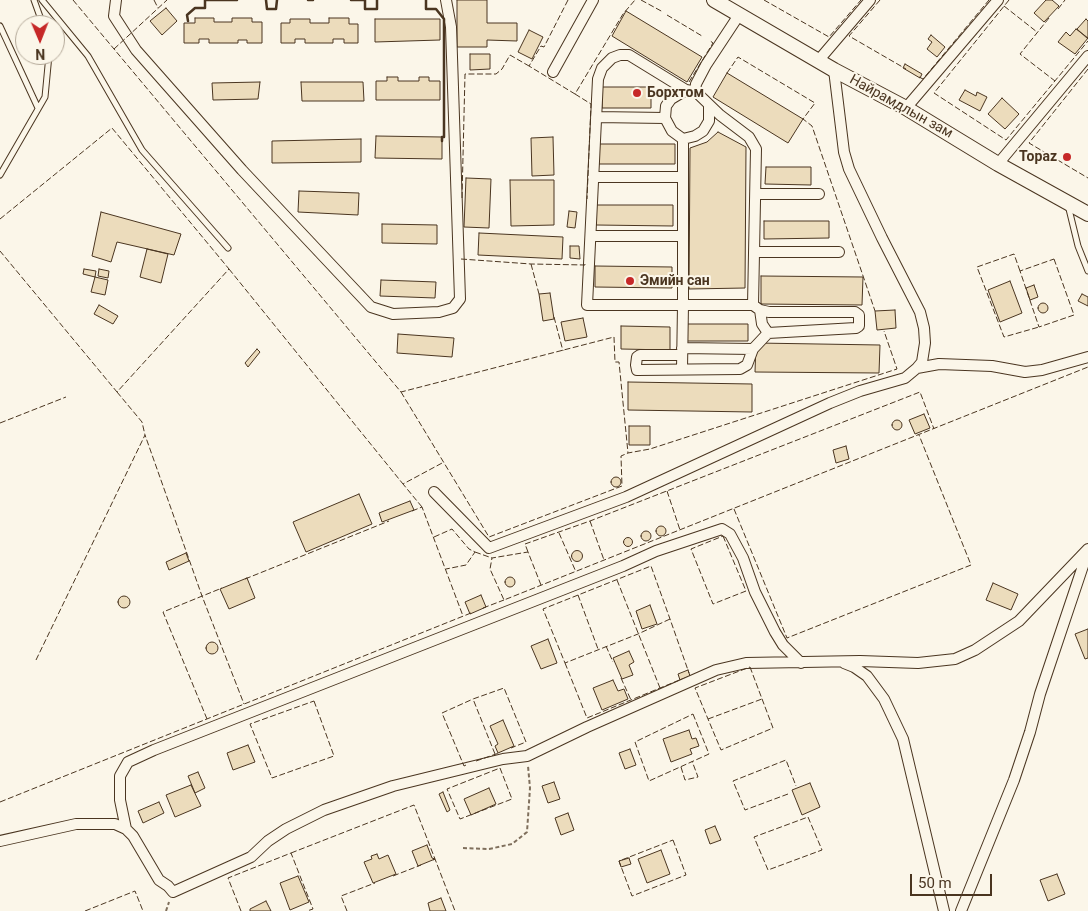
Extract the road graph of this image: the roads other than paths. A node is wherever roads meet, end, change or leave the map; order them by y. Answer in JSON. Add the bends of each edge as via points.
{"nodes":[{"id":1,"x":34,"y":0,"type":"edge"},
{"id":2,"x":42,"y":0,"type":"edge"},
{"id":3,"x":116,"y":0,"type":"edge"},
{"id":4,"x":446,"y":0,"type":"edge"},
{"id":5,"x":593,"y":0,"type":"edge"},
{"id":6,"x":870,"y":0,"type":"edge"},
{"id":7,"x":998,"y":0,"type":"edge"},
{"id":8,"x":722,"y":2,"type":"edge"},
{"id":9,"x":39,"y":15,"type":"edge"},
{"id":10,"x":740,"y":15,"type":"junction"},
{"id":11,"x":0,"y":26,"type":"edge"},
{"id":12,"x":1088,"y":56,"type":"edge"},
{"id":13,"x":818,"y":61,"type":"junction"},
{"id":14,"x":48,"y":65,"type":"edge"},
{"id":15,"x":834,"y":70,"type":"junction"},
{"id":16,"x":553,"y":72,"type":"dead end"},
{"id":17,"x":691,"y":91,"type":"junction"},
{"id":18,"x":709,"y":105,"type":"junction"},
{"id":19,"x":38,"y":108,"type":"junction"},
{"id":20,"x":906,"y":108,"type":"junction"},
{"id":21,"x":596,"y":117,"type":"junction"},
{"id":22,"x":665,"y":118,"type":"junction"},
{"id":23,"x":683,"y":139,"type":"junction"},
{"id":24,"x":998,"y":164,"type":"junction"},
{"id":25,"x":0,"y":175,"type":"edge"},
{"id":26,"x":682,"y":177,"type":"junction"},
{"id":27,"x":593,"y":178,"type":"junction"},
{"id":28,"x":756,"y":194,"type":"junction"},
{"id":29,"x":819,"y":194,"type":"dead end"},
{"id":30,"x":1068,"y":202,"type":"junction"},
{"id":31,"x":1088,"y":214,"type":"edge"},
{"id":32,"x":591,"y":236,"type":"junction"},
{"id":33,"x":683,"y":236,"type":"junction"},
{"id":34,"x":228,"y":248,"type":"dead end"},
{"id":35,"x":755,"y":252,"type":"junction"},
{"id":36,"x":838,"y":252,"type":"dead end"},
{"id":37,"x":1088,"y":271,"type":"edge"},
{"id":38,"x":683,"y":304,"type":"junction"},
{"id":39,"x":757,"y":307,"type":"junction"},
{"id":40,"x":768,"y":333,"type":"junction"},
{"id":41,"x":753,"y":349,"type":"junction"},
{"id":42,"x":682,"y":352,"type":"junction"},
{"id":43,"x":1088,"y":358,"type":"edge"},
{"id":44,"x":917,"y":368,"type":"junction"},
{"id":45,"x":682,"y":370,"type":"junction"},
{"id":46,"x":434,"y":492,"type":"dead end"},
{"id":47,"x":1088,"y":550,"type":"edge"},
{"id":48,"x":841,"y":662,"type":"junction"},
{"id":49,"x":801,"y":663,"type":"junction"},
{"id":50,"x":126,"y":829,"type":"junction"},
{"id":51,"x":0,"y":841,"type":"edge"},
{"id":52,"x":944,"y":911,"type":"edge"},
{"id":53,"x":961,"y":911,"type":"edge"}],
"edges":[{"from":1,"to":9,"type":"lane"},
{"from":2,"to":34,"type":"lane","via":[[88,56],[142,150]]},
{"from":3,"to":4,"type":"street","via":[[114,16],[142,57],[242,170],[372,307],[394,314],[439,312],[453,308],[460,299],[451,27]]},
{"from":5,"to":16,"type":"street"},
{"from":6,"to":13,"type":"street"},
{"from":7,"to":20,"type":"street"},
{"from":8,"to":10,"type":"main road","name":"Найрамдлын зам"},
{"from":10,"to":13,"type":"main road","name":"Найрамдлын зам"},
{"from":10,"to":17,"type":"street"},
{"from":11,"to":19,"type":"lane"},
{"from":12,"to":24,"type":"street"},
{"from":13,"to":15,"type":"main road","name":"Найрамдлын зам"},
{"from":14,"to":19,"type":"lane","via":[[45,96]]},
{"from":15,"to":20,"type":"main road","name":"Найрамдлын зам"},
{"from":15,"to":44,"type":"street","via":[[849,169],[920,312],[925,343],[922,362]]},
{"from":17,"to":18,"type":"street"},
{"from":17,"to":21,"type":"street","via":[[629,55],[612,58],[602,68],[598,79]]},
{"from":17,"to":22,"type":"street","via":[[671,99],[666,106]]},
{"from":18,"to":23,"type":"street","via":[[707,126],[695,136]]},
{"from":18,"to":28,"type":"street","via":[[754,144]]},
{"from":19,"to":25,"type":"lane"},
{"from":20,"to":24,"type":"main road","name":"Найрамдлын зам"},
{"from":21,"to":22,"type":"street"},
{"from":21,"to":27,"type":"street"},
{"from":22,"to":23,"type":"street","via":[[672,131]]},
{"from":23,"to":26,"type":"street"},
{"from":24,"to":30,"type":"main road","name":"Найрамдлын зам"},
{"from":26,"to":27,"type":"street"},
{"from":26,"to":33,"type":"street"},
{"from":27,"to":32,"type":"street"},
{"from":28,"to":29,"type":"street"},
{"from":28,"to":35,"type":"street"},
{"from":30,"to":31,"type":"main road","name":"Найрамдлын зам"},
{"from":30,"to":37,"type":"lane","via":[[1078,246]]},
{"from":32,"to":33,"type":"street"},
{"from":32,"to":38,"type":"street","via":[[587,305]]},
{"from":33,"to":38,"type":"street"},
{"from":35,"to":36,"type":"street"},
{"from":35,"to":39,"type":"street"},
{"from":38,"to":39,"type":"street"},
{"from":38,"to":42,"type":"street"},
{"from":39,"to":40,"type":"street"},
{"from":39,"to":40,"type":"street","via":[[770,312],[855,312],[859,315],[856,328]]},
{"from":40,"to":41,"type":"street"},
{"from":41,"to":42,"type":"street"},
{"from":41,"to":45,"type":"street","via":[[747,365],[740,369]]},
{"from":42,"to":45,"type":"street"},
{"from":42,"to":45,"type":"street","via":[[640,355],[636,365],[637,370]]},
{"from":43,"to":44,"type":"street","via":[[1025,372],[992,366],[939,364]]},
{"from":44,"to":46,"type":"street","via":[[905,378],[860,390],[626,497],[489,548]]},
{"from":47,"to":48,"type":"street","via":[[1019,621],[975,650],[955,659],[918,663]]},
{"from":47,"to":53,"type":"street","via":[[1014,780]]},
{"from":48,"to":49,"type":"street"},
{"from":48,"to":52,"type":"street","via":[[854,666],[867,676],[884,699],[903,739]]},
{"from":49,"to":50,"type":"street","via":[[746,663],[716,670],[587,726],[528,756],[393,786],[324,810],[286,829],[252,857],[173,892],[159,880]]},
{"from":49,"to":50,"type":"street","via":[[774,632],[743,558],[730,534],[722,529],[656,551],[128,762],[120,776],[120,800]]},
{"from":50,"to":51,"type":"street","via":[[114,824],[76,824]]}]}
